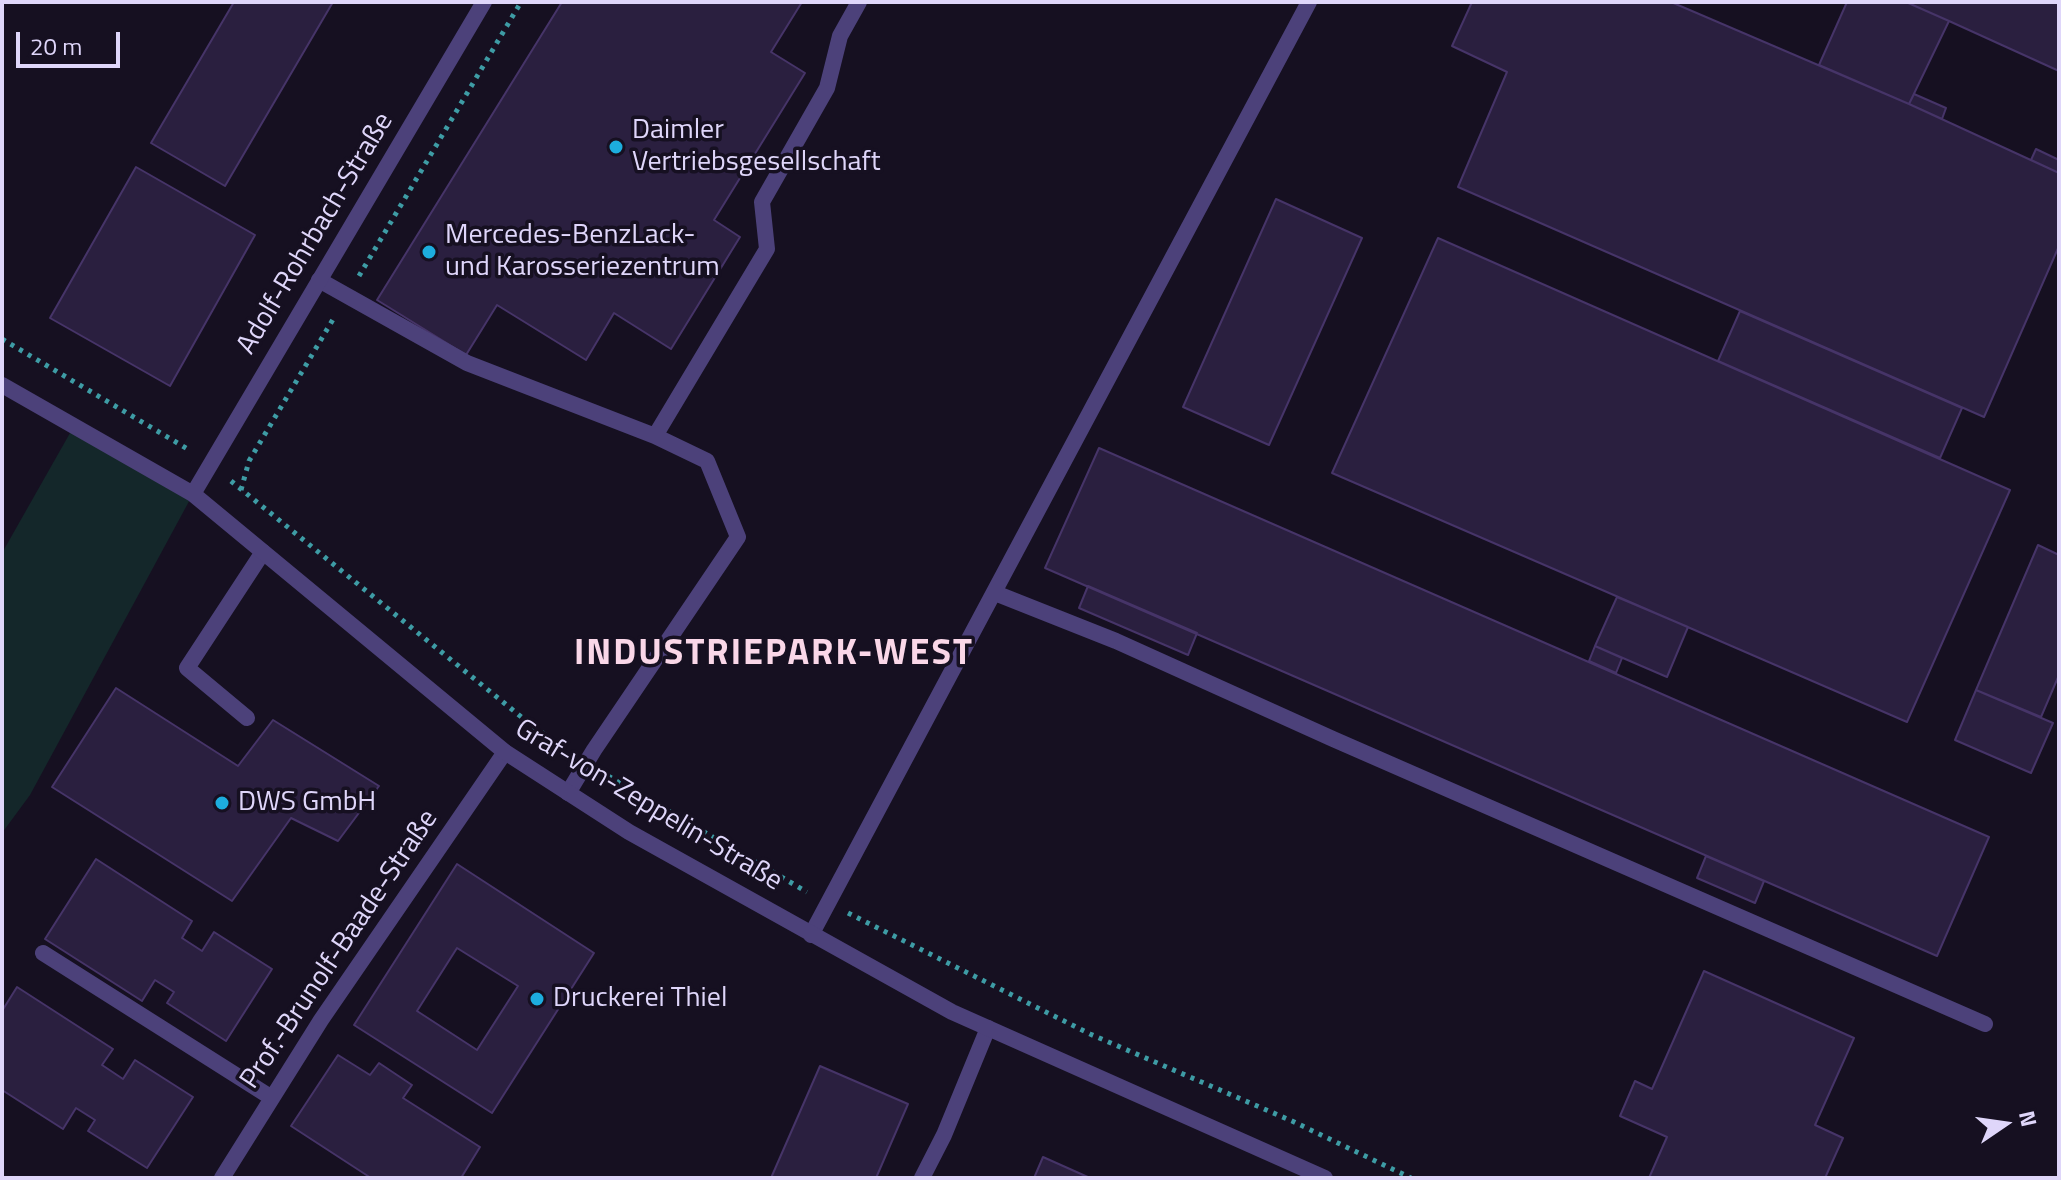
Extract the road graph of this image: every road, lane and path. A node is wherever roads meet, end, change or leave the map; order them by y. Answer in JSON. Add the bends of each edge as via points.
{"nodes":[{"id":1,"x":484,"y":2,"type":"edge"},
{"id":2,"x":521,"y":2,"type":"edge"},
{"id":3,"x":859,"y":2,"type":"edge"},
{"id":4,"x":1309,"y":2,"type":"edge"},
{"id":5,"x":319,"y":280,"type":"junction"},
{"id":6,"x":347,"y":296,"type":"junction"},
{"id":7,"x":2,"y":339,"type":"edge"},
{"id":8,"x":2,"y":385,"type":"edge"},
{"id":9,"x":655,"y":436,"type":"junction"},
{"id":10,"x":211,"y":462,"type":"junction"},
{"id":11,"x":241,"y":490,"type":"junction"},
{"id":12,"x":193,"y":494,"type":"junction"},
{"id":13,"x":263,"y":552,"type":"junction"},
{"id":14,"x":995,"y":593,"type":"junction"},
{"id":15,"x":247,"y":718,"type":"dead end"},
{"id":16,"x":505,"y":752,"type":"junction"},
{"id":17,"x":586,"y":764,"type":"junction"},
{"id":18,"x":568,"y":793,"type":"junction"},
{"id":19,"x":828,"y":904,"type":"junction"},
{"id":20,"x":811,"y":935,"type":"junction"},
{"id":21,"x":43,"y":953,"type":"dead end"},
{"id":22,"x":1985,"y":1024,"type":"dead end"},
{"id":23,"x":988,"y":1028,"type":"junction"},
{"id":24,"x":272,"y":1098,"type":"junction"},
{"id":25,"x":222,"y":1178,"type":"edge"},
{"id":26,"x":922,"y":1178,"type":"edge"},
{"id":27,"x":1325,"y":1178,"type":"edge"},
{"id":28,"x":1411,"y":1178,"type":"edge"}],
"edges":[{"from":1,"to":5,"type":"street","name":"Adolf-Rohrbach-Straße"},
{"from":2,"to":6,"type":"path"},
{"from":3,"to":9,"type":"street","via":[[840,36],[827,88],[762,202],[767,249]]},
{"from":4,"to":14,"type":"street"},
{"from":5,"to":6,"type":"street"},
{"from":5,"to":10,"type":"street","name":"Adolf-Rohrbach-Straße"},
{"from":6,"to":9,"type":"street","via":[[467,363]]},
{"from":6,"to":11,"type":"path","via":[[249,461]]},
{"from":7,"to":10,"type":"path"},
{"from":8,"to":12,"type":"street","name":"Graf-von-Zeppelin-Straße"},
{"from":9,"to":17,"type":"street","via":[[707,461],[738,537]]},
{"from":10,"to":11,"type":"path"},
{"from":10,"to":12,"type":"street","name":"Adolf-Rohrbach-Straße"},
{"from":11,"to":17,"type":"path"},
{"from":12,"to":13,"type":"street","name":"Graf-von-Zeppelin-Straße"},
{"from":13,"to":15,"type":"street","via":[[187,668]]},
{"from":13,"to":16,"type":"street","name":"Graf-von-Zeppelin-Straße"},
{"from":14,"to":19,"type":"street"},
{"from":14,"to":22,"type":"street","via":[[1116,641]]},
{"from":16,"to":18,"type":"street","name":"Graf-von-Zeppelin-Straße"},
{"from":16,"to":24,"type":"street","name":"Prof.-Brunolf-Baade-Straße"},
{"from":17,"to":18,"type":"street"},
{"from":17,"to":19,"type":"path"},
{"from":18,"to":20,"type":"street","name":"Graf-von-Zeppelin-Straße"},
{"from":19,"to":20,"type":"street"},
{"from":19,"to":28,"type":"path","via":[[1090,1034]]},
{"from":20,"to":23,"type":"street","name":"Graf-von-Zeppelin-Straße"},
{"from":21,"to":24,"type":"street"},
{"from":23,"to":26,"type":"street"},
{"from":23,"to":27,"type":"street","name":"Graf-von-Zeppelin-Straße"},
{"from":24,"to":25,"type":"street","name":"Prof.-Brunolf-Baade-Straße"}]}
